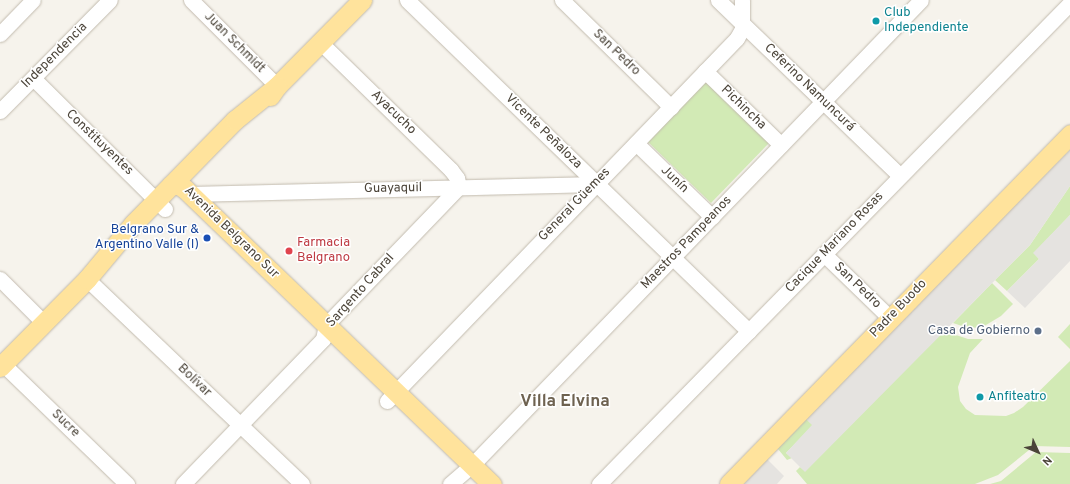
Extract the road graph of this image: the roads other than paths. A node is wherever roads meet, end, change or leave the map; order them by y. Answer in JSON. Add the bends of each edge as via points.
{"nodes":[{"id":1,"x":33,"y":0,"type":"edge"},
{"id":2,"x":110,"y":0,"type":"edge"},
{"id":3,"x":191,"y":0,"type":"edge"},
{"id":4,"x":362,"y":0,"type":"edge"},
{"id":5,"x":407,"y":0,"type":"edge"},
{"id":6,"x":562,"y":0,"type":"edge"},
{"id":7,"x":718,"y":0,"type":"edge"},
{"id":8,"x":742,"y":0,"type":"edge"},
{"id":9,"x":921,"y":0,"type":"edge"},
{"id":10,"x":1070,"y":3,"type":"edge"},
{"id":11,"x":742,"y":23,"type":"junction"},
{"id":12,"x":0,"y":34,"type":"edge"},
{"id":13,"x":320,"y":42,"type":"junction"},
{"id":14,"x":705,"y":71,"type":"junction"},
{"id":15,"x":33,"y":78,"type":"junction"},
{"id":16,"x":278,"y":86,"type":"junction"},
{"id":17,"x":823,"y":102,"type":"junction"},
{"id":18,"x":671,"y":107,"type":"junction"},
{"id":19,"x":0,"y":112,"type":"edge"},
{"id":20,"x":1070,"y":134,"type":"edge"},
{"id":21,"x":636,"y":143,"type":"junction"},
{"id":22,"x":781,"y":145,"type":"junction"},
{"id":23,"x":900,"y":176,"type":"junction"},
{"id":24,"x":596,"y":184,"type":"junction"},
{"id":25,"x":459,"y":187,"type":"junction"},
{"id":26,"x":174,"y":196,"type":"junction"},
{"id":27,"x":712,"y":217,"type":"junction"},
{"id":28,"x":824,"y":254,"type":"junction"},
{"id":29,"x":672,"y":258,"type":"junction"},
{"id":30,"x":0,"y":279,"type":"edge"},
{"id":31,"x":87,"y":279,"type":"junction"},
{"id":32,"x":890,"y":318,"type":"junction"},
{"id":33,"x":44,"y":322,"type":"junction"},
{"id":34,"x":749,"y":331,"type":"junction"},
{"id":35,"x":325,"y":332,"type":"junction"},
{"id":36,"x":1,"y":366,"type":"edge"},
{"id":37,"x":392,"y":397,"type":"junction"},
{"id":38,"x":240,"y":425,"type":"junction"},
{"id":39,"x":464,"y":476,"type":"edge"},
{"id":40,"x":127,"y":484,"type":"edge"},
{"id":41,"x":183,"y":484,"type":"edge"},
{"id":42,"x":302,"y":484,"type":"edge"},
{"id":43,"x":492,"y":484,"type":"edge"},
{"id":44,"x":600,"y":484,"type":"edge"},
{"id":45,"x":729,"y":484,"type":"edge"}],
"edges":[{"from":1,"to":12,"type":"street"},
{"from":2,"to":15,"type":"street","name":"Independencia"},
{"from":3,"to":16,"type":"street","name":"Juan Schmidt"},
{"from":4,"to":13,"type":"main road"},
{"from":5,"to":24,"type":"street","name":"Vicente Peñaloza"},
{"from":6,"to":18,"type":"street","name":"San Pedro"},
{"from":7,"to":11,"type":"street","name":"Ceferino Namuncurá"},
{"from":8,"to":11,"type":"street","name":"General Güemes"},
{"from":9,"to":17,"type":"street","name":"Maestros Pampeanos"},
{"from":10,"to":23,"type":"street","name":"Cacique Mariano Rosas"},
{"from":11,"to":14,"type":"street","name":"General Güemes","via":[[737,38]]},
{"from":11,"to":17,"type":"street","name":"Ceferino Namuncurá"},
{"from":13,"to":16,"type":"main road"},
{"from":13,"to":25,"type":"street","name":"Ayacucho","via":[[454,173]]},
{"from":14,"to":18,"type":"street","name":"General Güemes"},
{"from":14,"to":22,"type":"street","name":"Pichincha"},
{"from":15,"to":19,"type":"street","name":"Independencia"},
{"from":15,"to":26,"type":"street","name":"Constituyentes"},
{"from":16,"to":26,"type":"main road","via":[[248,123]]},
{"from":17,"to":22,"type":"street","name":"Maestros Pampeanos"},
{"from":17,"to":23,"type":"street","name":"Ceferino Namuncurá"},
{"from":18,"to":21,"type":"street","name":"General Güemes"},
{"from":20,"to":32,"type":"main road","name":"Padre Buodo"},
{"from":21,"to":24,"type":"street","name":"General Güemes"},
{"from":21,"to":27,"type":"street","name":"Junín"},
{"from":22,"to":27,"type":"street","name":"Maestros Pampeanos"},
{"from":23,"to":28,"type":"street","name":"Cacique Mariano Rosas"},
{"from":24,"to":25,"type":"street","name":"Guayaquil"},
{"from":24,"to":29,"type":"street","name":"Vicente Peñaloza"},
{"from":24,"to":37,"type":"street","name":"General Güemes"},
{"from":25,"to":26,"type":"street","name":"Guayaquil"},
{"from":25,"to":35,"type":"street","name":"Sargento Cabral"},
{"from":26,"to":31,"type":"main road","via":[[129,245]]},
{"from":26,"to":35,"type":"main road","name":"Avenida Belgrano Sur"},
{"from":27,"to":29,"type":"street","name":"Maestros Pampeanos"},
{"from":28,"to":32,"type":"street","name":"San Pedro"},
{"from":28,"to":34,"type":"street","name":"Cacique Mariano Rosas"},
{"from":29,"to":34,"type":"street","name":"Vicente Peñaloza"},
{"from":29,"to":39,"type":"street","name":"Maestros Pampeanos"},
{"from":30,"to":33,"type":"street"},
{"from":31,"to":33,"type":"main road"},
{"from":31,"to":38,"type":"street","name":"Bolívar"},
{"from":32,"to":45,"type":"main road","name":"Padre Buodo"},
{"from":33,"to":36,"type":"main road"},
{"from":34,"to":44,"type":"street","name":"Cacique Mariano Rosas"},
{"from":35,"to":37,"type":"main road","name":"Avenida Belgrano Sur"},
{"from":35,"to":38,"type":"street","name":"Sargento Cabral"},
{"from":36,"to":40,"type":"street","name":"Sucre"},
{"from":37,"to":39,"type":"main road","name":"Avenida Belgrano Sur"},
{"from":38,"to":41,"type":"street","name":"Sargento Cabral"},
{"from":38,"to":42,"type":"street","name":"Bolívar"},
{"from":39,"to":43,"type":"main road","name":"Avenida Belgrano Sur"}]}
